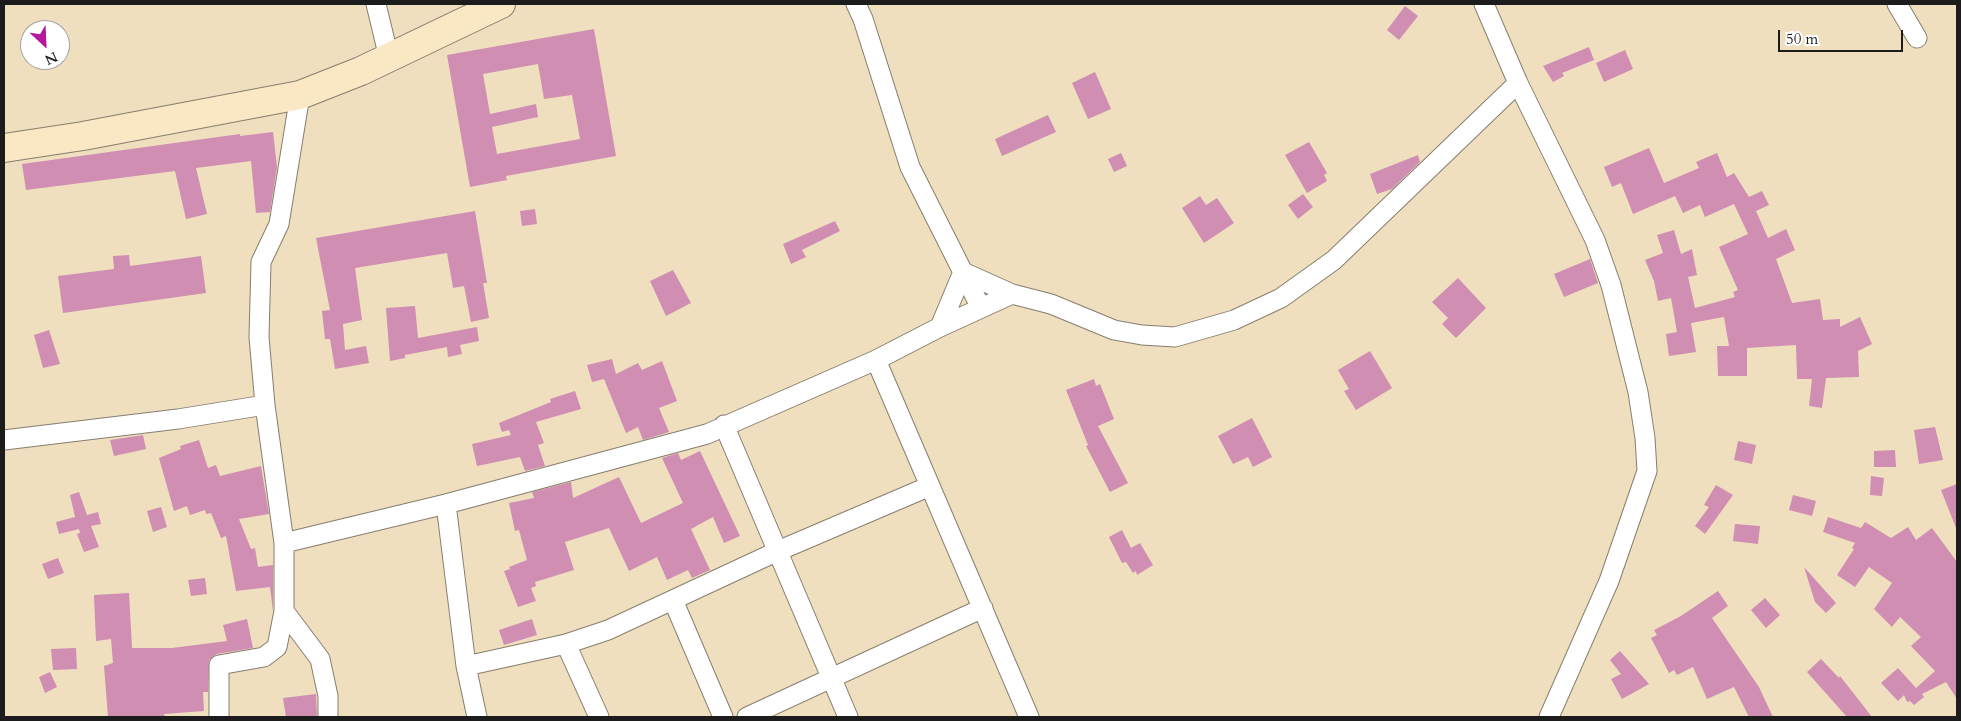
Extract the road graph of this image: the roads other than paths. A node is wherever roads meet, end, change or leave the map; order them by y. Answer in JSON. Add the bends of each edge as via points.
{"nodes":[{"id":1,"x":376,"y":4,"type":"edge"},
{"id":2,"x":501,"y":4,"type":"edge"},
{"id":3,"x":856,"y":4,"type":"edge"},
{"id":4,"x":1484,"y":4,"type":"edge"},
{"id":5,"x":1897,"y":4,"type":"edge"},
{"id":6,"x":1916,"y":38,"type":"dead end"},
{"id":7,"x":389,"y":58,"type":"junction"},
{"id":8,"x":1518,"y":83,"type":"junction"},
{"id":9,"x":300,"y":95,"type":"junction"},
{"id":10,"x":4,"y":148,"type":"edge"},
{"id":11,"x":963,"y":272,"type":"junction"},
{"id":12,"x":1012,"y":294,"type":"junction"},
{"id":13,"x":981,"y":308,"type":"junction"},
{"id":14,"x":940,"y":327,"type":"junction"},
{"id":15,"x":876,"y":360,"type":"junction"},
{"id":16,"x":265,"y":405,"type":"junction"},
{"id":17,"x":724,"y":425,"type":"junction"},
{"id":18,"x":4,"y":440,"type":"edge"},
{"id":19,"x":930,"y":486,"type":"junction"},
{"id":20,"x":446,"y":504,"type":"junction"},
{"id":21,"x":284,"y":543,"type":"junction"},
{"id":22,"x":778,"y":551,"type":"junction"},
{"id":23,"x":673,"y":600,"type":"junction"},
{"id":24,"x":983,"y":608,"type":"junction"},
{"id":25,"x":284,"y":611,"type":"junction"},
{"id":26,"x":566,"y":644,"type":"junction"},
{"id":27,"x":466,"y":666,"type":"junction"},
{"id":28,"x":832,"y":678,"type":"junction"},
{"id":29,"x":219,"y":717,"type":"edge"},
{"id":30,"x":328,"y":717,"type":"edge"},
{"id":31,"x":477,"y":717,"type":"edge"},
{"id":32,"x":598,"y":717,"type":"edge"},
{"id":33,"x":723,"y":717,"type":"edge"},
{"id":34,"x":747,"y":717,"type":"edge"},
{"id":35,"x":848,"y":717,"type":"edge"},
{"id":36,"x":1029,"y":717,"type":"edge"},
{"id":37,"x":1549,"y":717,"type":"edge"}],
"edges":[{"from":1,"to":7,"type":"street"},
{"from":2,"to":7,"type":"main road"},
{"from":3,"to":11,"type":"street","via":[[864,19],[910,167]]},
{"from":4,"to":8,"type":"street"},
{"from":5,"to":6,"type":"street"},
{"from":7,"to":9,"type":"main road"},
{"from":8,"to":12,"type":"street","via":[[1334,260],[1281,298],[1234,320],[1174,336],[1142,335],[1114,330],[1051,304]]},
{"from":8,"to":37,"type":"street","via":[[1595,240],[1611,285],[1638,392],[1647,471],[1610,581]]},
{"from":9,"to":10,"type":"main road"},
{"from":9,"to":16,"type":"street","via":[[279,224],[261,262],[259,337]]},
{"from":11,"to":12,"type":"street"},
{"from":11,"to":13,"type":"street"},
{"from":11,"to":14,"type":"street"},
{"from":12,"to":13,"type":"street"},
{"from":13,"to":14,"type":"street"},
{"from":14,"to":15,"type":"street"},
{"from":15,"to":17,"type":"street"},
{"from":15,"to":19,"type":"street"},
{"from":16,"to":18,"type":"street"},
{"from":16,"to":21,"type":"street"},
{"from":17,"to":20,"type":"street","via":[[707,434]]},
{"from":17,"to":22,"type":"street"},
{"from":19,"to":22,"type":"street"},
{"from":19,"to":24,"type":"street"},
{"from":20,"to":21,"type":"street"},
{"from":20,"to":27,"type":"street"},
{"from":21,"to":25,"type":"street"},
{"from":22,"to":23,"type":"street"},
{"from":22,"to":28,"type":"street"},
{"from":23,"to":26,"type":"street","via":[[608,630]]},
{"from":23,"to":33,"type":"street"},
{"from":24,"to":28,"type":"street"},
{"from":24,"to":36,"type":"street"},
{"from":25,"to":29,"type":"street","via":[[277,647],[264,657],[219,665]]},
{"from":25,"to":30,"type":"street","via":[[320,659],[328,696]]},
{"from":26,"to":27,"type":"street"},
{"from":26,"to":32,"type":"street"},
{"from":27,"to":31,"type":"street"},
{"from":28,"to":34,"type":"street"},
{"from":28,"to":35,"type":"street"}]}
